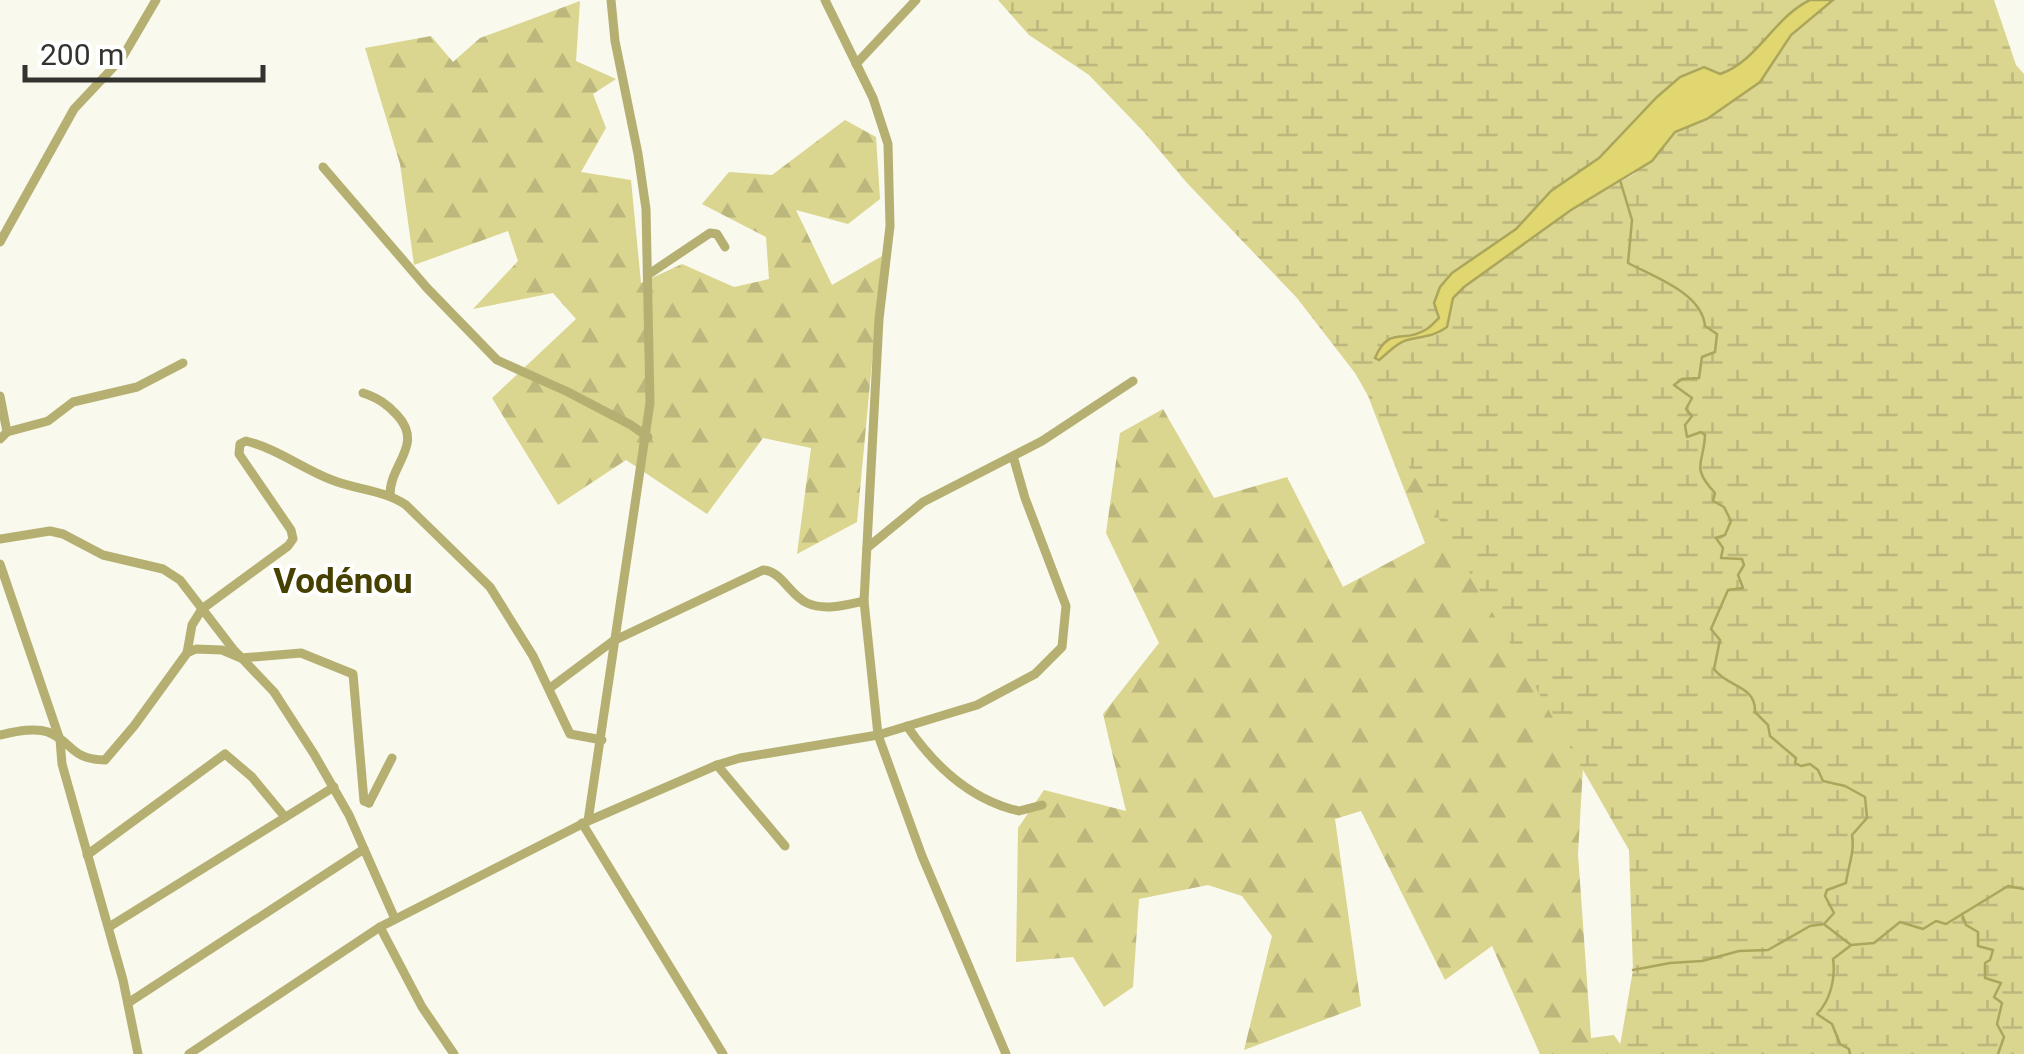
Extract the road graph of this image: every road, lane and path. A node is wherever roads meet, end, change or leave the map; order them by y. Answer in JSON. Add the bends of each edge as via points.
{"nodes":[{"id":1,"x":156,"y":0,"type":"edge"},
{"id":2,"x":611,"y":0,"type":"edge"},
{"id":3,"x":826,"y":0,"type":"edge"},
{"id":4,"x":916,"y":0,"type":"edge"},
{"id":5,"x":856,"y":64,"type":"junction"},
{"id":6,"x":323,"y":167,"type":"dead end"},
{"id":7,"x":0,"y":242,"type":"edge"},
{"id":8,"x":724,"y":247,"type":"dead end"},
{"id":9,"x":649,"y":274,"type":"junction"},
{"id":10,"x":183,"y":363,"type":"dead end"},
{"id":11,"x":1133,"y":381,"type":"dead end"},
{"id":12,"x":363,"y":393,"type":"dead end"},
{"id":13,"x":0,"y":396,"type":"edge"},
{"id":14,"x":3,"y":436,"type":"edge"},
{"id":15,"x":648,"y":437,"type":"junction"},
{"id":16,"x":1013,"y":456,"type":"junction"},
{"id":17,"x":390,"y":496,"type":"junction"},
{"id":18,"x":0,"y":539,"type":"edge"},
{"id":19,"x":867,"y":548,"type":"junction"},
{"id":20,"x":0,"y":564,"type":"edge"},
{"id":21,"x":864,"y":601,"type":"junction"},
{"id":22,"x":202,"y":609,"type":"junction"},
{"id":23,"x":613,"y":641,"type":"junction"},
{"id":24,"x":187,"y":654,"type":"junction"},
{"id":25,"x":241,"y":658,"type":"junction"},
{"id":26,"x":550,"y":688,"type":"junction"},
{"id":27,"x":908,"y":726,"type":"junction"},
{"id":28,"x":0,"y":735,"type":"edge"},
{"id":29,"x":878,"y":735,"type":"junction"},
{"id":30,"x":60,"y":740,"type":"junction"},
{"id":31,"x":602,"y":740,"type":"junction"},
{"id":32,"x":392,"y":758,"type":"dead end"},
{"id":33,"x":717,"y":765,"type":"junction"},
{"id":34,"x":336,"y":792,"type":"junction"},
{"id":35,"x":364,"y":801,"type":"junction"},
{"id":36,"x":1042,"y":806,"type":"dead end"},
{"id":37,"x":285,"y":818,"type":"junction"},
{"id":38,"x":585,"y":822,"type":"junction"},
{"id":39,"x":784,"y":846,"type":"dead end"},
{"id":40,"x":364,"y":849,"type":"junction"},
{"id":41,"x":87,"y":855,"type":"junction"},
{"id":42,"x":395,"y":919,"type":"junction"},
{"id":43,"x":109,"y":927,"type":"junction"},
{"id":44,"x":380,"y":927,"type":"junction"},
{"id":45,"x":128,"y":1003,"type":"junction"},
{"id":46,"x":138,"y":1054,"type":"edge"},
{"id":47,"x":189,"y":1054,"type":"edge"},
{"id":48,"x":454,"y":1054,"type":"edge"},
{"id":49,"x":723,"y":1054,"type":"edge"},
{"id":50,"x":1006,"y":1054,"type":"edge"}],
"edges":[{"from":1,"to":7,"type":"street","via":[[122,58],[74,109]]},
{"from":2,"to":9,"type":"street","via":[[646,210]]},
{"from":3,"to":5,"type":"street"},
{"from":4,"to":5,"type":"street"},
{"from":5,"to":19,"type":"street","via":[[883,124],[890,174]]},
{"from":6,"to":15,"type":"street","via":[[497,360]]},
{"from":8,"to":9,"type":"street","via":[[710,232]]},
{"from":9,"to":15,"type":"street"},
{"from":10,"to":14,"type":"street","via":[[137,388],[73,402],[48,421]]},
{"from":11,"to":16,"type":"street"},
{"from":12,"to":17,"type":"street","via":[[384,402],[409,433]]},
{"from":13,"to":14,"type":"street"},
{"from":15,"to":23,"type":"street"},
{"from":16,"to":19,"type":"street","via":[[923,502]]},
{"from":16,"to":27,"type":"street","via":[[1066,606],[1062,647],[1035,674],[977,705]]},
{"from":17,"to":22,"type":"street","via":[[334,481],[256,444],[240,444],[239,454],[293,539]]},
{"from":17,"to":26,"type":"street","via":[[490,586]]},
{"from":18,"to":22,"type":"street","via":[[63,534],[102,555],[174,574]]},
{"from":19,"to":21,"type":"street"},
{"from":20,"to":30,"type":"street"},
{"from":21,"to":23,"type":"street","via":[[808,603],[776,573],[763,570]]},
{"from":21,"to":29,"type":"street"},
{"from":22,"to":24,"type":"street"},
{"from":22,"to":25,"type":"street"},
{"from":23,"to":26,"type":"street"},
{"from":23,"to":31,"type":"street"},
{"from":24,"to":25,"type":"street","via":[[208,648]]},
{"from":24,"to":30,"type":"street","via":[[105,760],[81,757]]},
{"from":25,"to":34,"type":"street","via":[[274,692]]},
{"from":25,"to":35,"type":"street","via":[[301,653],[352,674]]},
{"from":26,"to":31,"type":"street","via":[[572,736]]},
{"from":27,"to":29,"type":"street"},
{"from":27,"to":36,"type":"street","via":[[926,754],[965,787],[1019,811]]},
{"from":28,"to":30,"type":"street","via":[[40,731]]},
{"from":29,"to":33,"type":"street"},
{"from":29,"to":50,"type":"street"},
{"from":30,"to":41,"type":"street"},
{"from":31,"to":38,"type":"street"},
{"from":32,"to":35,"type":"street","via":[[369,803]]},
{"from":33,"to":38,"type":"street"},
{"from":33,"to":39,"type":"street"},
{"from":34,"to":35,"type":"street"},
{"from":34,"to":37,"type":"street"},
{"from":34,"to":40,"type":"street"},
{"from":37,"to":41,"type":"street","via":[[226,754]]},
{"from":37,"to":43,"type":"street"},
{"from":38,"to":42,"type":"street"},
{"from":38,"to":49,"type":"street"},
{"from":40,"to":42,"type":"street"},
{"from":40,"to":45,"type":"street"},
{"from":41,"to":43,"type":"street"},
{"from":42,"to":44,"type":"street"},
{"from":43,"to":45,"type":"street"},
{"from":44,"to":47,"type":"street"},
{"from":44,"to":48,"type":"street"},
{"from":45,"to":46,"type":"street"}]}
